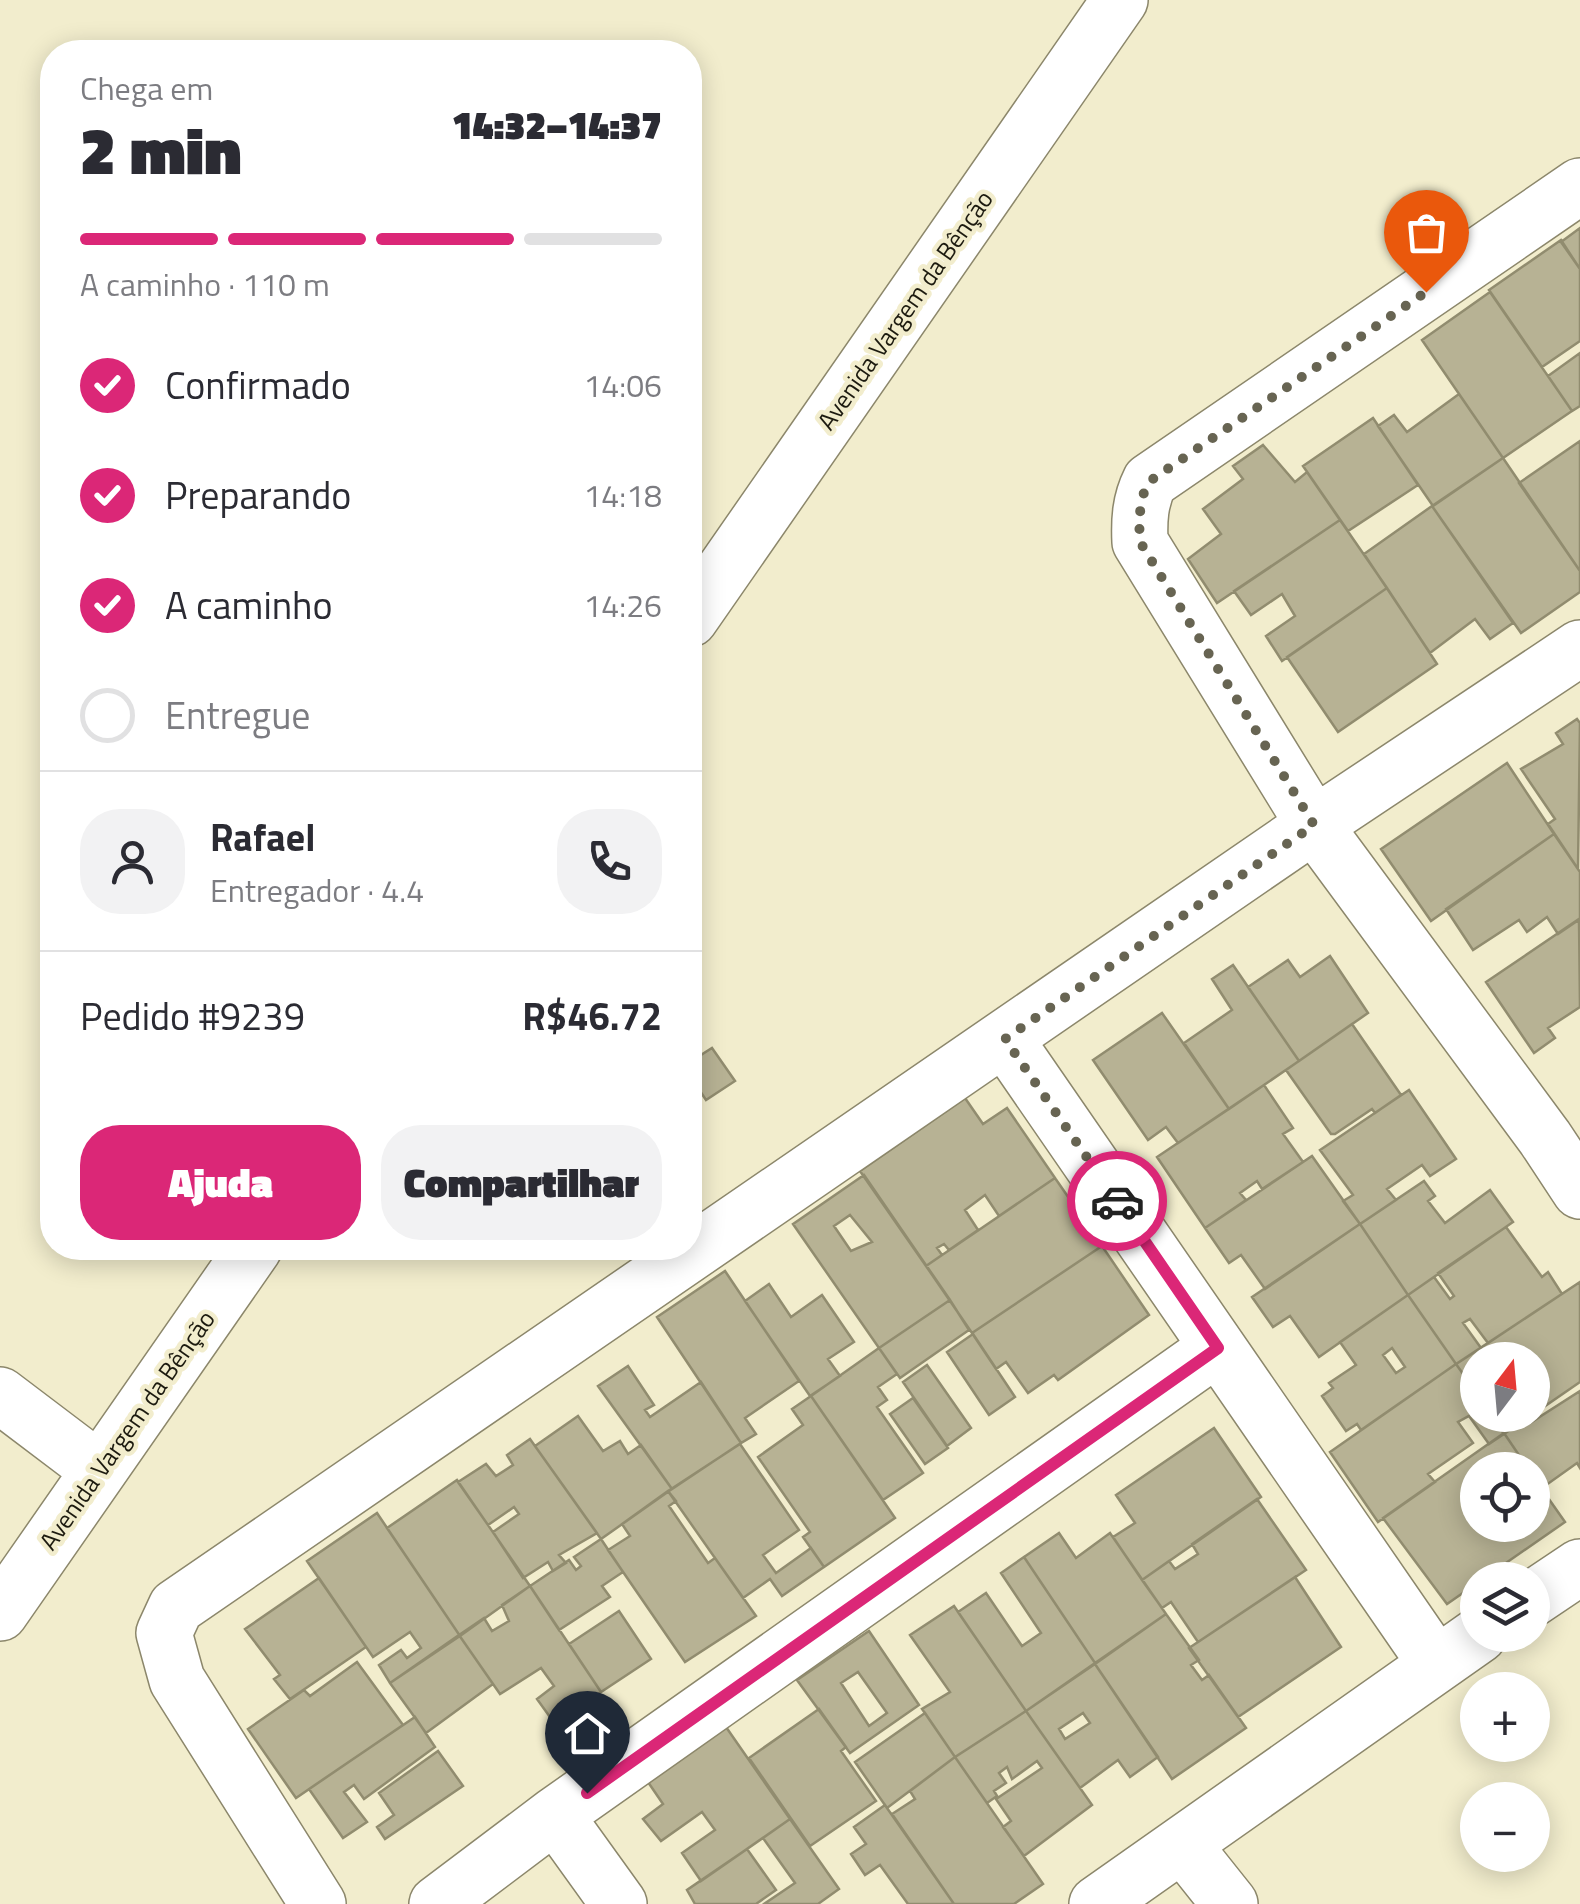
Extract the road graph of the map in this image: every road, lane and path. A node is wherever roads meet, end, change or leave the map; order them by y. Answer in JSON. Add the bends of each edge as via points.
{"nodes":[{"id":1,"x":1120,"y":0,"type":"edge"},
{"id":2,"x":1580,"y":186,"type":"edge"},
{"id":3,"x":702,"y":602,"type":"edge"},
{"id":4,"x":1580,"y":648,"type":"edge"},
{"id":5,"x":1314,"y":825,"type":"junction"},
{"id":6,"x":1005,"y":1039,"type":"junction"},
{"id":7,"x":1562,"y":1125,"type":"edge"},
{"id":8,"x":1580,"y":1191,"type":"edge"},
{"id":9,"x":702,"y":1247,"type":"edge"},
{"id":10,"x":246,"y":1260,"type":"edge"},
{"id":11,"x":682,"y":1260,"type":"edge"},
{"id":12,"x":1218,"y":1348,"type":"junction"},
{"id":13,"x":0,"y":1395,"type":"edge"},
{"id":14,"x":99,"y":1470,"type":"junction"},
{"id":15,"x":1580,"y":1567,"type":"edge"},
{"id":16,"x":1550,"y":1587,"type":"edge"},
{"id":17,"x":4,"y":1599,"type":"edge"},
{"id":18,"x":1458,"y":1650,"type":"edge"},
{"id":19,"x":556,"y":1816,"type":"junction"},
{"id":20,"x":1183,"y":1845,"type":"junction"},
{"id":21,"x":318,"y":1904,"type":"edge"},
{"id":22,"x":437,"y":1904,"type":"edge"},
{"id":23,"x":619,"y":1904,"type":"edge"},
{"id":24,"x":1097,"y":1904,"type":"edge"},
{"id":25,"x":1230,"y":1904,"type":"edge"}],
"edges":[{"from":1,"to":3,"type":"street","name":"Avenida Vargem da Bênção"},
{"from":2,"to":5,"type":"street","via":[[1150,481],[1143,495],[1140,542]]},
{"from":4,"to":5,"type":"street"},
{"from":5,"to":6,"type":"street"},
{"from":5,"to":7,"type":"street"},
{"from":6,"to":9,"type":"street"},
{"from":6,"to":12,"type":"street"},
{"from":7,"to":8,"type":"street"},
{"from":10,"to":14,"type":"street","name":"Avenida Vargem da Bênção"},
{"from":11,"to":21,"type":"street","via":[[176,1607],[164,1633],[177,1680]]},
{"from":12,"to":18,"type":"street"},
{"from":12,"to":19,"type":"street"},
{"from":13,"to":14,"type":"street"},
{"from":14,"to":17,"type":"street","name":"Avenida Vargem da Bênção"},
{"from":15,"to":16,"type":"street"},
{"from":18,"to":20,"type":"street"},
{"from":19,"to":22,"type":"street"},
{"from":19,"to":23,"type":"street"},
{"from":20,"to":24,"type":"street"},
{"from":20,"to":25,"type":"street"}]}
